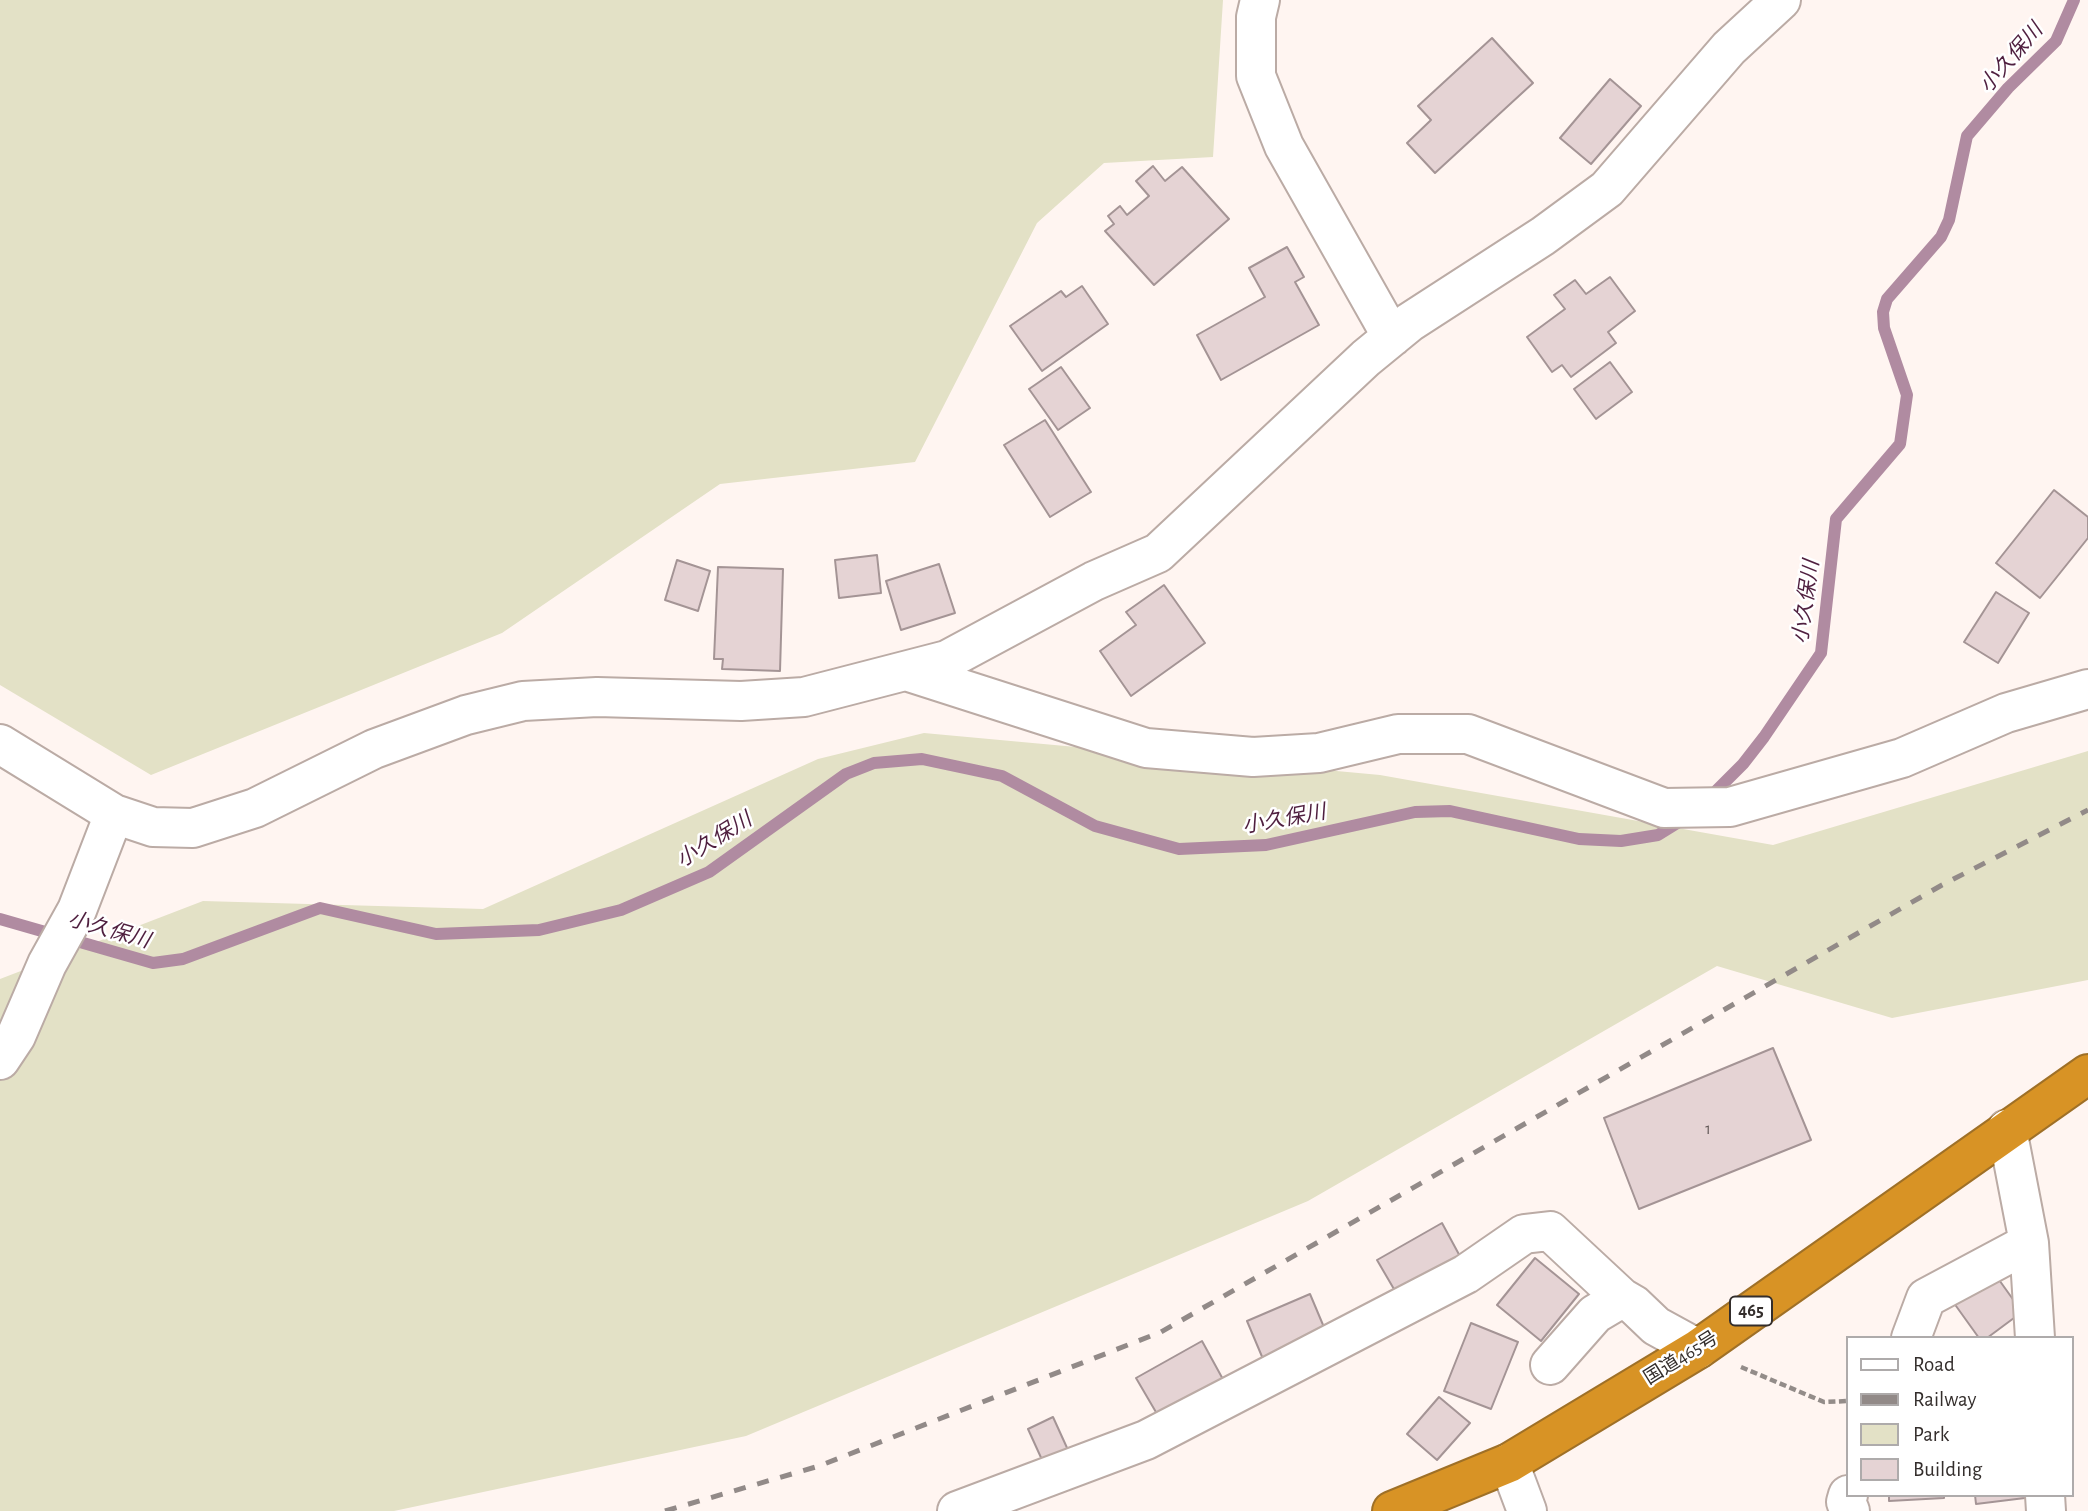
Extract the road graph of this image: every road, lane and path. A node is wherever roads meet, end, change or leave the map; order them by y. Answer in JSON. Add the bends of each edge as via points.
{"nodes":[{"id":1,"x":1260,"y":0,"type":"edge"},
{"id":2,"x":1781,"y":0,"type":"edge"},
{"id":3,"x":1392,"y":337,"type":"junction"},
{"id":4,"x":909,"y":672,"type":"junction"},
{"id":5,"x":2088,"y":689,"type":"edge"},
{"id":6,"x":0,"y":744,"type":"edge"},
{"id":7,"x":114,"y":814,"type":"junction"},
{"id":8,"x":0,"y":1060,"type":"edge"},
{"id":9,"x":2088,"y":1074,"type":"edge"},
{"id":10,"x":2007,"y":1129,"type":"junction"},
{"id":11,"x":2029,"y":1243,"type":"junction"},
{"id":12,"x":1622,"y":1298,"type":"junction"},
{"id":13,"x":1912,"y":1336,"type":"edge"},
{"id":14,"x":2035,"y":1336,"type":"edge"},
{"id":15,"x":1698,"y":1349,"type":"junction"},
{"id":16,"x":1550,"y":1365,"type":"dead end"},
{"id":17,"x":1846,"y":1401,"type":"edge"},
{"id":18,"x":1509,"y":1463,"type":"junction"},
{"id":19,"x":957,"y":1511,"type":"edge"},
{"id":20,"x":1392,"y":1511,"type":"edge"},
{"id":21,"x":1527,"y":1511,"type":"edge"}],
"edges":[{"from":1,"to":3,"type":"street","via":[[1256,76],[1284,146]]},
{"from":2,"to":3,"type":"street","via":[[1729,48],[1607,189]]},
{"from":3,"to":4,"type":"street","via":[[1158,553],[1094,581],[947,660]]},
{"from":4,"to":5,"type":"street","via":[[1146,748],[1253,757],[1318,753],[1398,734],[1468,734],[1664,808],[1730,807],[1902,758],[2006,713]]},
{"from":4,"to":7,"type":"street","via":[[804,696],[741,701],[597,697],[523,701],[466,715],[374,749],[255,808],[193,828],[153,827]]},
{"from":6,"to":7,"type":"street"},
{"from":7,"to":8,"type":"street","via":[[77,909]]},
{"from":9,"to":10,"type":"highway","name":"国道465号","number":"465"},
{"from":10,"to":11,"type":"street"},
{"from":10,"to":15,"type":"highway","name":"国道465号","number":"465"},
{"from":11,"to":13,"type":"street","via":[[1926,1298]]},
{"from":11,"to":14,"type":"street"},
{"from":12,"to":15,"type":"street","via":[[1656,1326]]},
{"from":12,"to":16,"type":"street","via":[[1595,1314]]},
{"from":12,"to":19,"type":"street","via":[[1550,1231],[1524,1234],[1466,1274],[1146,1440]]},
{"from":15,"to":17,"type":"path","via":[[1824,1402]]},
{"from":15,"to":18,"type":"highway","name":"国道465号","number":"465"},
{"from":18,"to":20,"type":"highway","name":"国道465号","number":"465"},
{"from":18,"to":21,"type":"street"}]}
